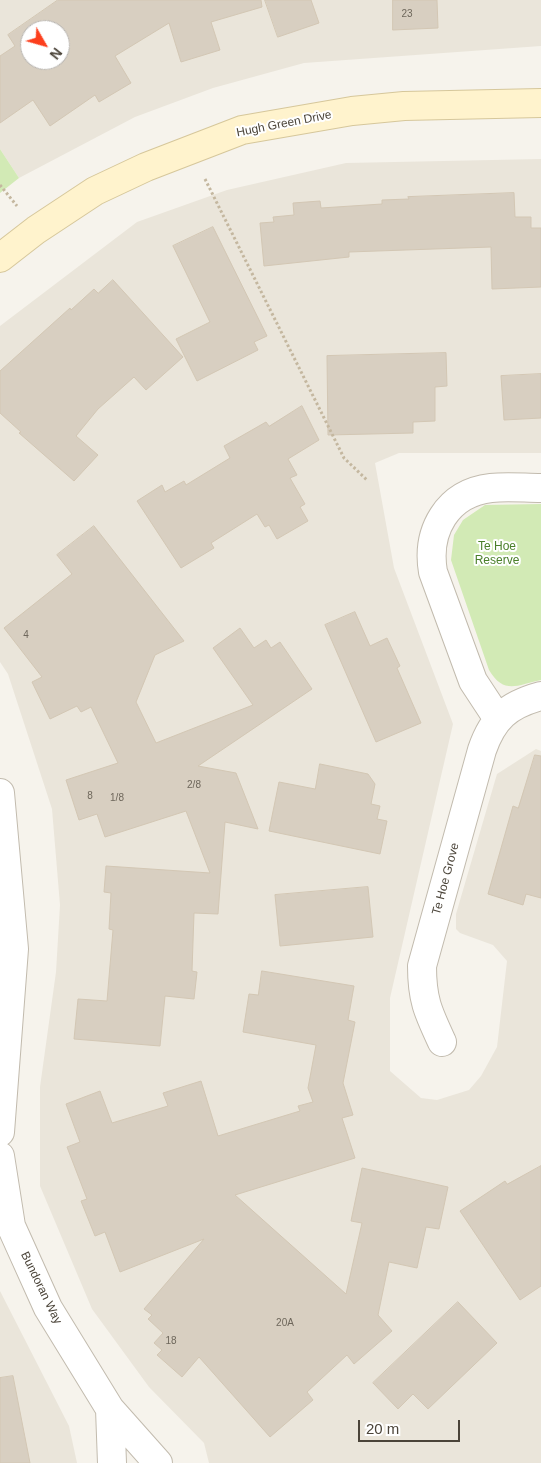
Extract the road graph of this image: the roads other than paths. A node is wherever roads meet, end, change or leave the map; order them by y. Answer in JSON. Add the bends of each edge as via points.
{"nodes":[{"id":1,"x":541,"y":103,"type":"edge"},
{"id":2,"x":0,"y":258,"type":"edge"},
{"id":3,"x":541,"y":488,"type":"edge"},
{"id":4,"x":541,"y":696,"type":"edge"},
{"id":5,"x":498,"y":719,"type":"junction"},
{"id":6,"x":0,"y":793,"type":"edge"},
{"id":7,"x":442,"y":1042,"type":"dead end"},
{"id":8,"x":0,"y":1132,"type":"edge"},
{"id":9,"x":0,"y":1156,"type":"edge"},
{"id":10,"x":110,"y":1409,"type":"junction"},
{"id":11,"x":112,"y":1463,"type":"edge"},
{"id":12,"x":158,"y":1463,"type":"edge"}],
"edges":[{"from":1,"to":2,"type":"main road","name":"Hugh Green Drive","via":[[404,106],[352,111],[242,130],[95,191]]},
{"from":3,"to":5,"type":"street","via":[[490,488],[460,498],[447,510],[432,545],[433,572],[473,681]]},
{"from":4,"to":5,"type":"street","name":"Te Hoe Grove","via":[[508,710]]},
{"from":5,"to":7,"type":"street","name":"Te Hoe Grove","via":[[488,732],[482,750],[422,966],[424,998]]},
{"from":6,"to":8,"type":"street","via":[[14,949]]},
{"from":9,"to":10,"type":"street","name":"Bundoran Way","via":[[11,1226],[48,1308]]},
{"from":10,"to":11,"type":"street","name":"Bundoran Way"},
{"from":10,"to":12,"type":"street","name":"Bundoran Way"}]}
